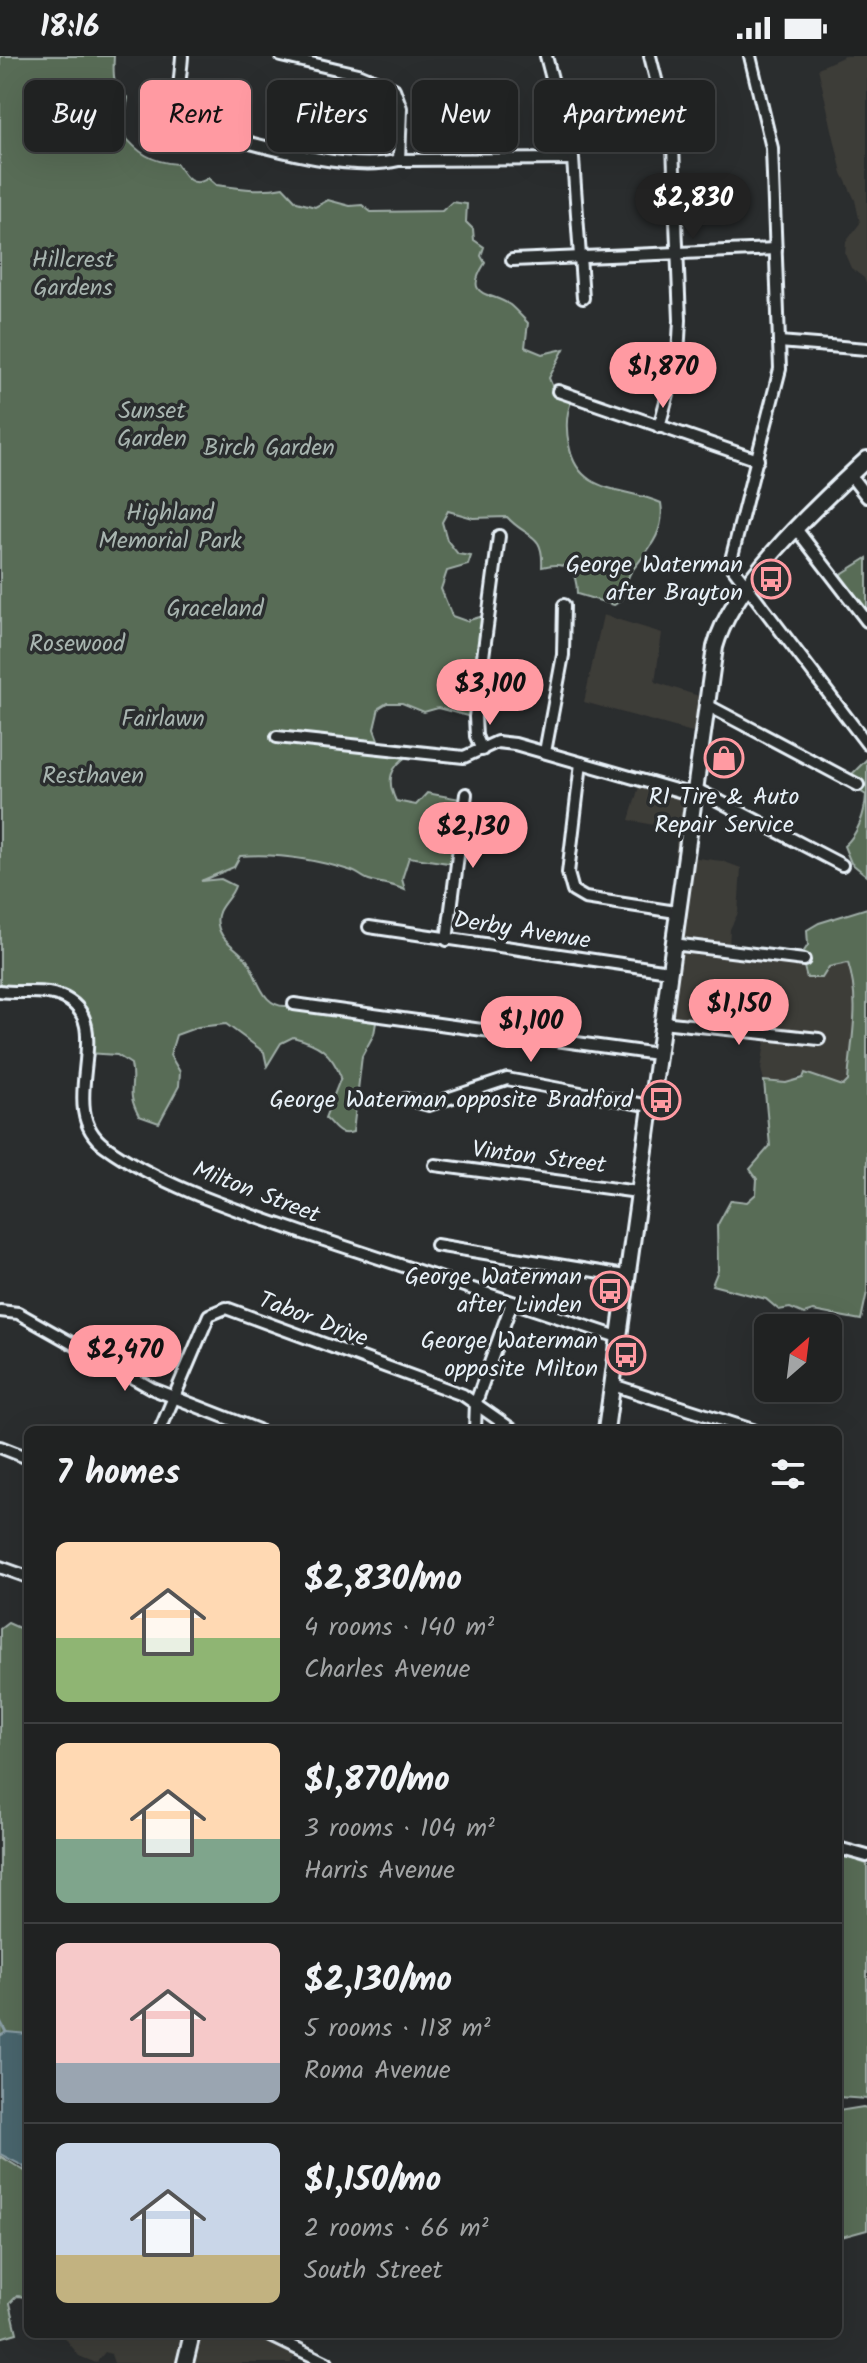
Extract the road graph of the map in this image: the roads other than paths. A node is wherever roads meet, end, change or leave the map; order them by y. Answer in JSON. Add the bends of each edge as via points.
{"nodes":[{"id":1,"x":182,"y":56,"type":"edge"},
{"id":2,"x":281,"y":56,"type":"edge"},
{"id":3,"x":546,"y":56,"type":"edge"},
{"id":4,"x":650,"y":56,"type":"edge"},
{"id":5,"x":750,"y":56,"type":"edge"},
{"id":6,"x":573,"y":159,"type":"junction"},
{"id":7,"x":399,"y":160,"type":"junction"},
{"id":8,"x":776,"y":249,"type":"junction"},
{"id":9,"x":677,"y":254,"type":"junction"},
{"id":10,"x":581,"y":259,"type":"junction"},
{"id":11,"x":512,"y":260,"type":"dead end"},
{"id":12,"x":583,"y":298,"type":"dead end"},
{"id":13,"x":779,"y":342,"type":"junction"},
{"id":14,"x":867,"y":349,"type":"edge"},
{"id":15,"x":558,"y":391,"type":"dead end"},
{"id":16,"x":659,"y":427,"type":"junction"},
{"id":17,"x":867,"y":459,"type":"edge"},
{"id":18,"x":758,"y":460,"type":"junction"},
{"id":19,"x":850,"y":475,"type":"junction"},
{"id":20,"x":867,"y":497,"type":"edge"},
{"id":21,"x":797,"y":530,"type":"junction"},
{"id":22,"x":499,"y":536,"type":"dead end"},
{"id":23,"x":745,"y":587,"type":"junction"},
{"id":24,"x":564,"y":605,"type":"dead end"},
{"id":25,"x":867,"y":621,"type":"edge"},
{"id":26,"x":705,"y":704,"type":"junction"},
{"id":27,"x":277,"y":737,"type":"dead end"},
{"id":28,"x":867,"y":744,"type":"edge"},
{"id":29,"x":482,"y":750,"type":"junction"},
{"id":30,"x":545,"y":752,"type":"junction"},
{"id":31,"x":581,"y":763,"type":"junction"},
{"id":32,"x":858,"y":785,"type":"dead end"},
{"id":33,"x":693,"y":792,"type":"junction"},
{"id":34,"x":466,"y":794,"type":"dead end"},
{"id":35,"x":842,"y":865,"type":"dead end"},
{"id":36,"x":676,"y":912,"type":"junction"},
{"id":37,"x":369,"y":927,"type":"dead end"},
{"id":38,"x":447,"y":940,"type":"junction"},
{"id":39,"x":673,"y":944,"type":"junction"},
{"id":40,"x":804,"y":960,"type":"dead end"},
{"id":41,"x":669,"y":971,"type":"junction"},
{"id":42,"x":0,"y":991,"type":"edge"},
{"id":43,"x":294,"y":1004,"type":"dead end"},
{"id":44,"x":662,"y":1022,"type":"junction"},
{"id":45,"x":819,"y":1039,"type":"dead end"},
{"id":46,"x":657,"y":1054,"type":"junction"},
{"id":47,"x":406,"y":1099,"type":"dead end"},
{"id":48,"x":650,"y":1106,"type":"junction"},
{"id":49,"x":435,"y":1165,"type":"dead end"},
{"id":50,"x":638,"y":1192,"type":"junction"},
{"id":51,"x":436,"y":1245,"type":"dead end"},
{"id":52,"x":625,"y":1276,"type":"junction"},
{"id":53,"x":511,"y":1305,"type":"junction"},
{"id":54,"x":0,"y":1311,"type":"edge"},
{"id":55,"x":618,"y":1337,"type":"junction"},
{"id":56,"x":613,"y":1385,"type":"junction"},
{"id":57,"x":173,"y":1398,"type":"junction"},
{"id":58,"x":476,"y":1402,"type":"junction"},
{"id":59,"x":162,"y":1426,"type":"edge"},
{"id":60,"x":247,"y":1426,"type":"edge"},
{"id":61,"x":475,"y":1426,"type":"edge"},
{"id":62,"x":506,"y":1426,"type":"edge"},
{"id":63,"x":607,"y":1426,"type":"edge"},
{"id":64,"x":741,"y":1426,"type":"edge"},
{"id":65,"x":0,"y":1447,"type":"edge"},
{"id":66,"x":24,"y":1456,"type":"edge"},
{"id":67,"x":0,"y":1567,"type":"edge"},
{"id":68,"x":24,"y":1576,"type":"edge"},
{"id":69,"x":842,"y":1849,"type":"edge"},
{"id":70,"x":867,"y":1856,"type":"edge"},
{"id":71,"x":191,"y":2338,"type":"edge"},
{"id":72,"x":275,"y":2338,"type":"edge"},
{"id":73,"x":185,"y":2363,"type":"edge"},
{"id":74,"x":327,"y":2363,"type":"edge"}],
"edges":[{"from":1,"to":7,"type":"street","via":[[180,108],[194,128],[349,164]]},
{"from":2,"to":7,"type":"street","via":[[358,74],[394,89],[401,108]]},
{"from":3,"to":6,"type":"street"},
{"from":4,"to":9,"type":"street","via":[[673,146]]},
{"from":5,"to":8,"type":"street","via":[[772,148]]},
{"from":6,"to":7,"type":"street"},
{"from":6,"to":10,"type":"street"},
{"from":8,"to":9,"type":"street"},
{"from":8,"to":13,"type":"street"},
{"from":9,"to":10,"type":"street"},
{"from":9,"to":16,"type":"street","via":[[678,357]]},
{"from":10,"to":11,"type":"street"},
{"from":10,"to":12,"type":"street"},
{"from":13,"to":14,"type":"street"},
{"from":13,"to":18,"type":"street","via":[[778,380]]},
{"from":15,"to":16,"type":"street"},
{"from":16,"to":18,"type":"street"},
{"from":17,"to":19,"type":"main road"},
{"from":18,"to":23,"type":"street","via":[[732,556]]},
{"from":19,"to":20,"type":"street"},
{"from":19,"to":21,"type":"main road"},
{"from":21,"to":23,"type":"main road"},
{"from":21,"to":25,"type":"street"},
{"from":22,"to":29,"type":"street","via":[[475,717]]},
{"from":23,"to":26,"type":"main road","via":[[719,633]]},
{"from":23,"to":28,"type":"street"},
{"from":24,"to":30,"type":"street","via":[[563,655]]},
{"from":26,"to":32,"type":"street"},
{"from":26,"to":33,"type":"main road"},
{"from":27,"to":29,"type":"street","via":[[440,756],[464,757]]},
{"from":29,"to":30,"type":"street","via":[[497,742]]},
{"from":30,"to":31,"type":"street"},
{"from":31,"to":33,"type":"street"},
{"from":31,"to":36,"type":"street","via":[[568,873],[573,891],[585,898]]},
{"from":33,"to":35,"type":"street"},
{"from":33,"to":36,"type":"main road"},
{"from":34,"to":38,"type":"street"},
{"from":36,"to":39,"type":"main road"},
{"from":37,"to":38,"type":"street","name":"Derby Avenue"},
{"from":38,"to":41,"type":"street","name":"Derby Avenue"},
{"from":39,"to":40,"type":"street"},
{"from":39,"to":41,"type":"main road"},
{"from":41,"to":44,"type":"main road"},
{"from":42,"to":53,"type":"street","name":"Milton Street","via":[[53,994],[78,1010],[87,1030],[82,1116],[104,1145],[246,1215]]},
{"from":43,"to":46,"type":"street"},
{"from":44,"to":45,"type":"street"},
{"from":44,"to":46,"type":"main road"},
{"from":46,"to":48,"type":"main road"},
{"from":47,"to":48,"type":"street","via":[[429,1105],[507,1079]]},
{"from":48,"to":50,"type":"main road"},
{"from":49,"to":50,"type":"street","name":"Vinton Street"},
{"from":50,"to":52,"type":"main road"},
{"from":51,"to":52,"type":"street"},
{"from":52,"to":55,"type":"main road"},
{"from":53,"to":55,"type":"street","name":"Milton Street"},
{"from":53,"to":58,"type":"street"},
{"from":54,"to":57,"type":"street","via":[[18,1313]]},
{"from":55,"to":56,"type":"main road"},
{"from":56,"to":63,"type":"main road"},
{"from":56,"to":64,"type":"street"},
{"from":57,"to":58,"type":"street","name":"Tabor Drive","via":[[209,1315],[226,1308]]},
{"from":57,"to":59,"type":"street","name":"Tabor Drive"},
{"from":57,"to":60,"type":"street"},
{"from":58,"to":61,"type":"street"},
{"from":58,"to":62,"type":"street","name":"Tabor Drive"},
{"from":65,"to":66,"type":"street"},
{"from":67,"to":68,"type":"street"},
{"from":69,"to":70,"type":"street"},
{"from":71,"to":73,"type":"main road"},
{"from":72,"to":74,"type":"street"}]}
